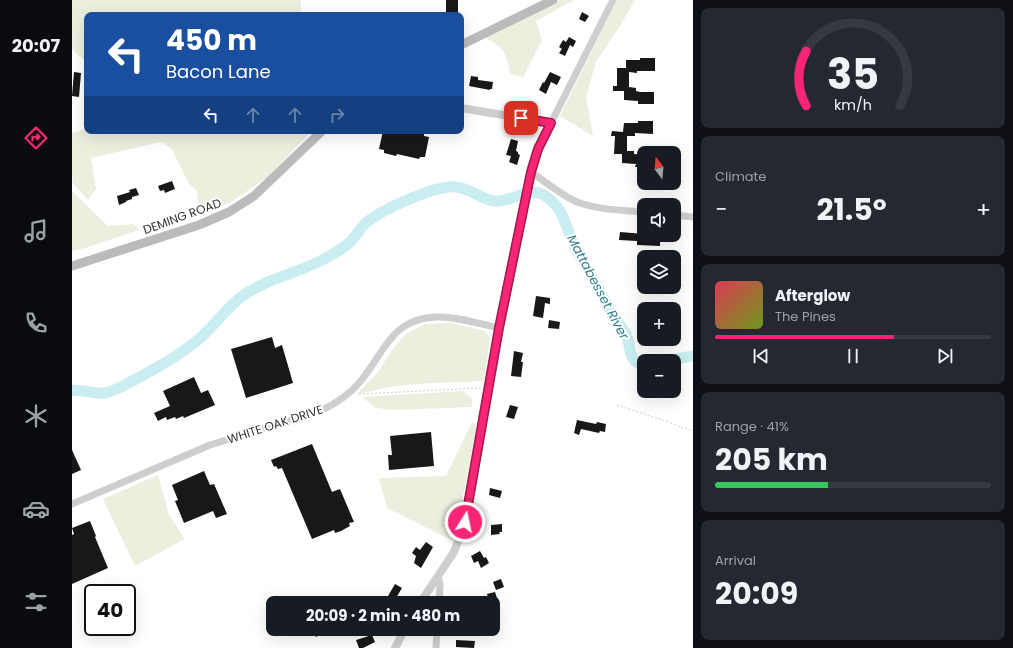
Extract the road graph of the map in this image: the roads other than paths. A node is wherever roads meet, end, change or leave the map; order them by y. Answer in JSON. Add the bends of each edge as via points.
{"nodes":[{"id":1,"x":553,"y":0,"type":"edge"},
{"id":2,"x":613,"y":0,"type":"edge"},
{"id":3,"x":464,"y":44,"type":"edge"},
{"id":4,"x":464,"y":108,"type":"edge"},
{"id":5,"x":551,"y":123,"type":"junction"},
{"id":6,"x":319,"y":134,"type":"edge"},
{"id":7,"x":531,"y":172,"type":"junction"},
{"id":8,"x":637,"y":211,"type":"edge"},
{"id":9,"x":681,"y":216,"type":"edge"},
{"id":10,"x":693,"y":217,"type":"edge"},
{"id":11,"x":72,"y":266,"type":"edge"},
{"id":12,"x":499,"y":328,"type":"junction"},
{"id":13,"x":72,"y":504,"type":"edge"},
{"id":14,"x":438,"y":577,"type":"junction"},
{"id":15,"x":425,"y":596,"type":"edge"},
{"id":16,"x":439,"y":596,"type":"edge"},
{"id":17,"x":401,"y":636,"type":"edge"},
{"id":18,"x":437,"y":636,"type":"edge"},
{"id":19,"x":395,"y":648,"type":"edge"},
{"id":20,"x":436,"y":648,"type":"edge"}],
"edges":[{"from":1,"to":3,"type":"main road"},
{"from":2,"to":5,"type":"street"},
{"from":4,"to":5,"type":"street"},
{"from":5,"to":7,"type":"street","via":[[538,149]]},
{"from":6,"to":11,"type":"main road","name":"DEMING ROAD","via":[[254,196],[229,212]]},
{"from":7,"to":8,"type":"street","via":[[577,202],[599,208]]},
{"from":7,"to":12,"type":"street"},
{"from":9,"to":10,"type":"street"},
{"from":12,"to":13,"type":"street","name":"WHITE OAK DRIVE","via":[[438,317],[414,321],[390,337],[368,372],[336,403],[320,411],[210,445]]},
{"from":12,"to":14,"type":"street","via":[[465,522],[454,552]]},
{"from":14,"to":15,"type":"street"},
{"from":14,"to":16,"type":"street"},
{"from":17,"to":19,"type":"street"},
{"from":18,"to":20,"type":"street"}]}
